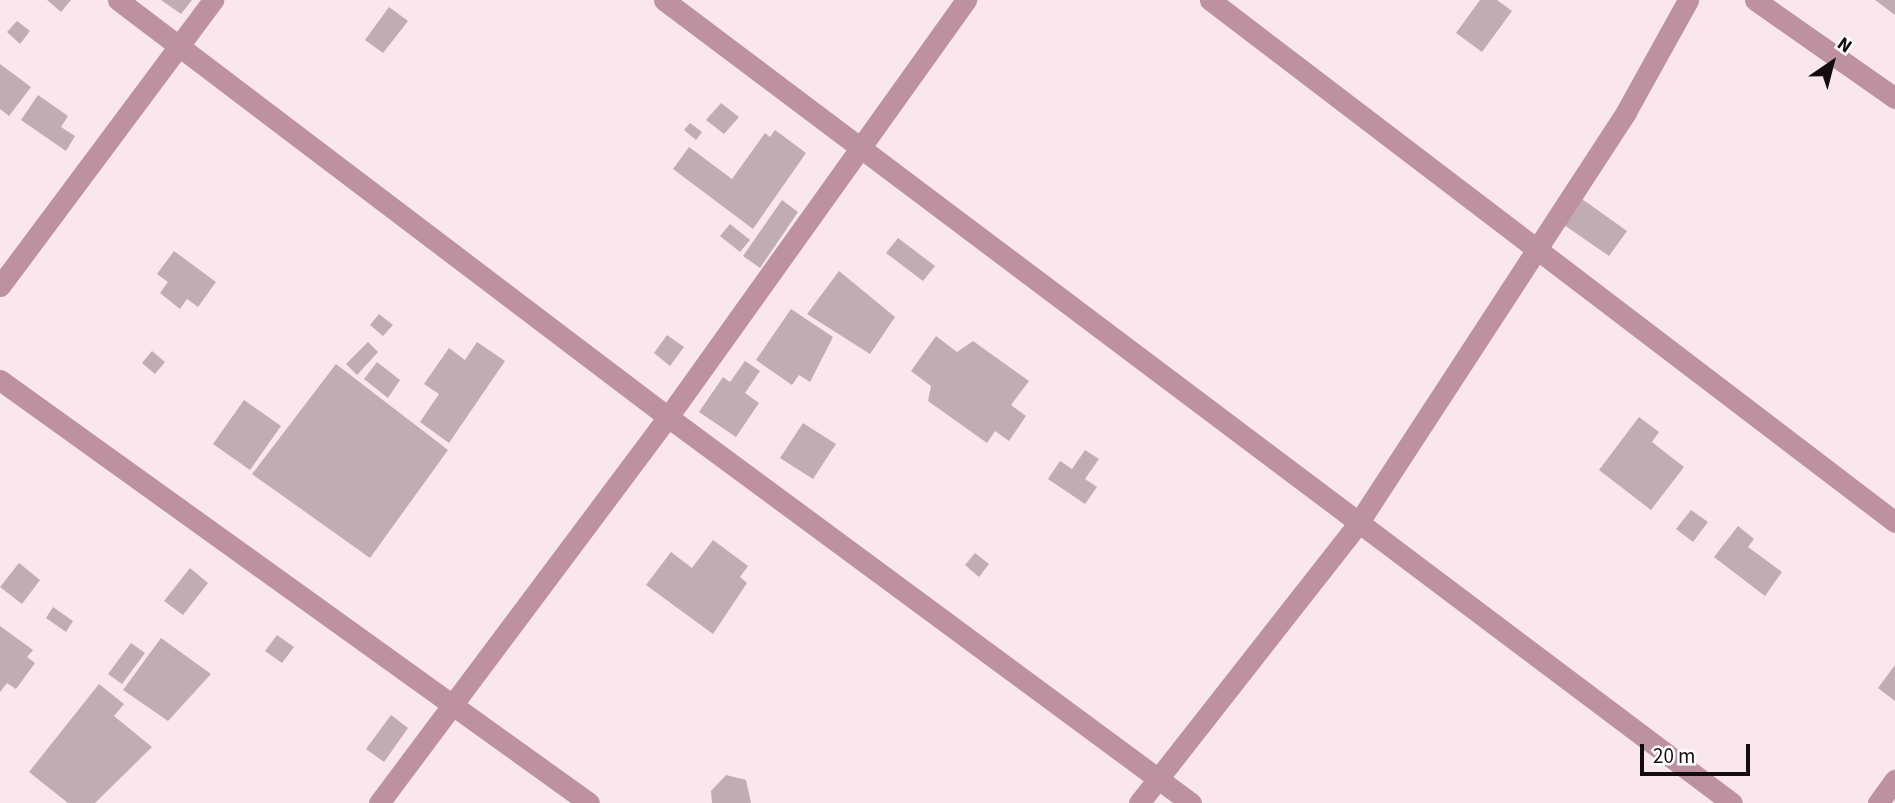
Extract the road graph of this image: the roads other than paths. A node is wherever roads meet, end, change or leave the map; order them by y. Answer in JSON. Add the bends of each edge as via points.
{"nodes":[{"id":1,"x":118,"y":0,"type":"edge"},
{"id":2,"x":213,"y":0,"type":"edge"},
{"id":3,"x":664,"y":0,"type":"edge"},
{"id":4,"x":966,"y":0,"type":"edge"},
{"id":5,"x":1210,"y":0,"type":"edge"},
{"id":6,"x":1688,"y":0,"type":"edge"},
{"id":7,"x":1755,"y":0,"type":"edge"},
{"id":8,"x":179,"y":45,"type":"junction"},
{"id":9,"x":1895,"y":98,"type":"edge"},
{"id":10,"x":860,"y":148,"type":"junction"},
{"id":11,"x":1540,"y":247,"type":"junction"},
{"id":12,"x":0,"y":286,"type":"edge"},
{"id":13,"x":0,"y":380,"type":"edge"},
{"id":14,"x":668,"y":417,"type":"junction"},
{"id":15,"x":1895,"y":522,"type":"edge"},
{"id":16,"x":1357,"y":525,"type":"junction"},
{"id":17,"x":454,"y":704,"type":"junction"},
{"id":18,"x":1159,"y":777,"type":"junction"},
{"id":19,"x":1895,"y":780,"type":"edge"},
{"id":20,"x":379,"y":803,"type":"edge"},
{"id":21,"x":589,"y":803,"type":"edge"},
{"id":22,"x":1139,"y":803,"type":"edge"},
{"id":23,"x":1191,"y":803,"type":"edge"},
{"id":24,"x":1732,"y":803,"type":"edge"},
{"id":25,"x":1878,"y":803,"type":"edge"}],
"edges":[{"from":1,"to":8,"type":"street"},
{"from":2,"to":8,"type":"street"},
{"from":3,"to":10,"type":"street"},
{"from":4,"to":10,"type":"street"},
{"from":5,"to":11,"type":"street"},
{"from":6,"to":11,"type":"street"},
{"from":7,"to":9,"type":"street"},
{"from":8,"to":12,"type":"street"},
{"from":8,"to":14,"type":"street"},
{"from":10,"to":14,"type":"street"},
{"from":10,"to":16,"type":"street"},
{"from":11,"to":15,"type":"street"},
{"from":11,"to":16,"type":"street"},
{"from":13,"to":17,"type":"street"},
{"from":14,"to":17,"type":"street"},
{"from":14,"to":18,"type":"street"},
{"from":16,"to":18,"type":"street"},
{"from":16,"to":24,"type":"street"},
{"from":17,"to":20,"type":"street"},
{"from":17,"to":21,"type":"street"},
{"from":18,"to":22,"type":"street"},
{"from":18,"to":23,"type":"street"},
{"from":19,"to":25,"type":"street"}]}
